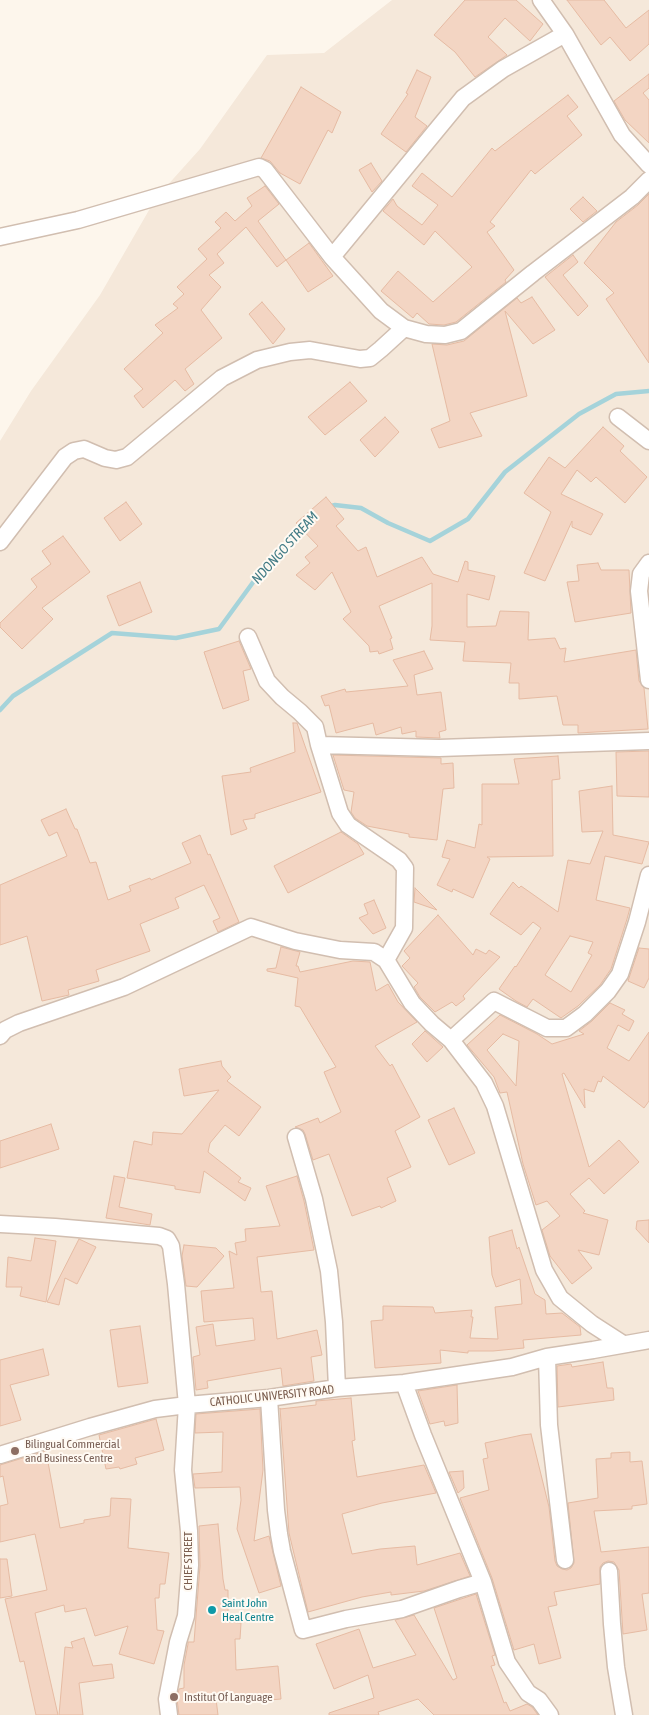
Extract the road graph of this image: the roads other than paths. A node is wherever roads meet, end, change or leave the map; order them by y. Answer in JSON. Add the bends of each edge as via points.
{"nodes":[{"id":1,"x":541,"y":0,"type":"edge"},
{"id":2,"x":565,"y":34,"type":"junction"},
{"id":3,"x":649,"y":165,"type":"edge"},
{"id":4,"x":649,"y":180,"type":"edge"},
{"id":5,"x":0,"y":237,"type":"edge"},
{"id":6,"x":332,"y":257,"type":"junction"},
{"id":7,"x":404,"y":328,"type":"junction"},
{"id":8,"x":618,"y":417,"type":"dead end"},
{"id":9,"x":649,"y":441,"type":"edge"},
{"id":10,"x":0,"y":542,"type":"edge"},
{"id":11,"x":649,"y":563,"type":"edge"},
{"id":12,"x":248,"y":637,"type":"dead end"},
{"id":13,"x":649,"y":680,"type":"edge"},
{"id":14,"x":649,"y":741,"type":"edge"},
{"id":15,"x":319,"y":745,"type":"junction"},
{"id":16,"x":649,"y":875,"type":"edge"},
{"id":17,"x":386,"y":960,"type":"junction"},
{"id":18,"x":0,"y":1036,"type":"edge"},
{"id":19,"x":451,"y":1040,"type":"junction"},
{"id":20,"x":296,"y":1137,"type":"dead end"},
{"id":21,"x":0,"y":1224,"type":"edge"},
{"id":22,"x":649,"y":1340,"type":"edge"},
{"id":23,"x":623,"y":1344,"type":"junction"},
{"id":24,"x":547,"y":1357,"type":"junction"},
{"id":25,"x":404,"y":1383,"type":"junction"},
{"id":26,"x":337,"y":1388,"type":"junction"},
{"id":27,"x":270,"y":1398,"type":"junction"},
{"id":28,"x":186,"y":1405,"type":"junction"},
{"id":29,"x":0,"y":1455,"type":"edge"},
{"id":30,"x":566,"y":1560,"type":"dead end"},
{"id":31,"x":609,"y":1571,"type":"dead end"},
{"id":32,"x":484,"y":1582,"type":"junction"},
{"id":33,"x":169,"y":1715,"type":"edge"},
{"id":34,"x":550,"y":1715,"type":"edge"},
{"id":35,"x":624,"y":1715,"type":"edge"}],
"edges":[{"from":1,"to":2,"type":"street"},
{"from":2,"to":3,"type":"street","via":[[622,135]]},
{"from":2,"to":6,"type":"street","via":[[503,69],[463,98]]},
{"from":4,"to":7,"type":"street","via":[[632,197],[461,331],[445,335],[426,334]]},
{"from":5,"to":6,"type":"street","via":[[78,220],[259,168],[265,170]]},
{"from":6,"to":7,"type":"street","via":[[380,311]]},
{"from":7,"to":10,"type":"street","via":[[370,358],[360,360],[310,350],[257,360],[222,378],[127,457],[116,460],[84,449],[74,451],[65,457]]},
{"from":8,"to":9,"type":"street"},
{"from":11,"to":13,"type":"street","via":[[641,574],[639,591]]},
{"from":12,"to":15,"type":"street","via":[[267,681],[315,727]]},
{"from":14,"to":15,"type":"street","via":[[438,748]]},
{"from":15,"to":17,"type":"street","via":[[340,813],[348,825],[399,860],[405,868],[404,928]]},
{"from":16,"to":19,"type":"street","via":[[620,974],[585,1014],[566,1028],[547,1028],[494,1000]]},
{"from":17,"to":18,"type":"street","via":[[374,952],[340,950],[295,941],[251,927],[124,987],[19,1023]]},
{"from":17,"to":19,"type":"street","via":[[412,1003]]},
{"from":19,"to":23,"type":"street","via":[[484,1083],[495,1106],[544,1270],[560,1298]]},
{"from":20,"to":26,"type":"street","via":[[314,1199],[329,1271]]},
{"from":21,"to":28,"type":"street","name":"CHIEF STREET","via":[[159,1236],[167,1240],[171,1246],[176,1284]]},
{"from":22,"to":23,"type":"street","name":"CATHOLIC UNIVERSITY ROAD"},
{"from":23,"to":24,"type":"street","name":"CATHOLIC UNIVERSITY ROAD"},
{"from":24,"to":25,"type":"street","name":"CATHOLIC UNIVERSITY ROAD","via":[[512,1367]]},
{"from":24,"to":30,"type":"street","via":[[548,1425]]},
{"from":25,"to":26,"type":"street","name":"CATHOLIC UNIVERSITY ROAD"},
{"from":25,"to":32,"type":"street"},
{"from":26,"to":27,"type":"street","name":"CATHOLIC UNIVERSITY ROAD"},
{"from":27,"to":28,"type":"street","name":"CATHOLIC UNIVERSITY ROAD"},
{"from":27,"to":32,"type":"street","via":[[279,1534],[303,1630],[402,1609]]},
{"from":28,"to":29,"type":"street","name":"CATHOLIC UNIVERSITY ROAD","via":[[90,1427]]},
{"from":28,"to":33,"type":"street","name":"CHIEF STREET","via":[[183,1470],[190,1565],[186,1616],[167,1700]]},
{"from":31,"to":35,"type":"street","via":[[616,1667]]},
{"from":32,"to":34,"type":"street","via":[[507,1662],[528,1693],[539,1700]]}]}
